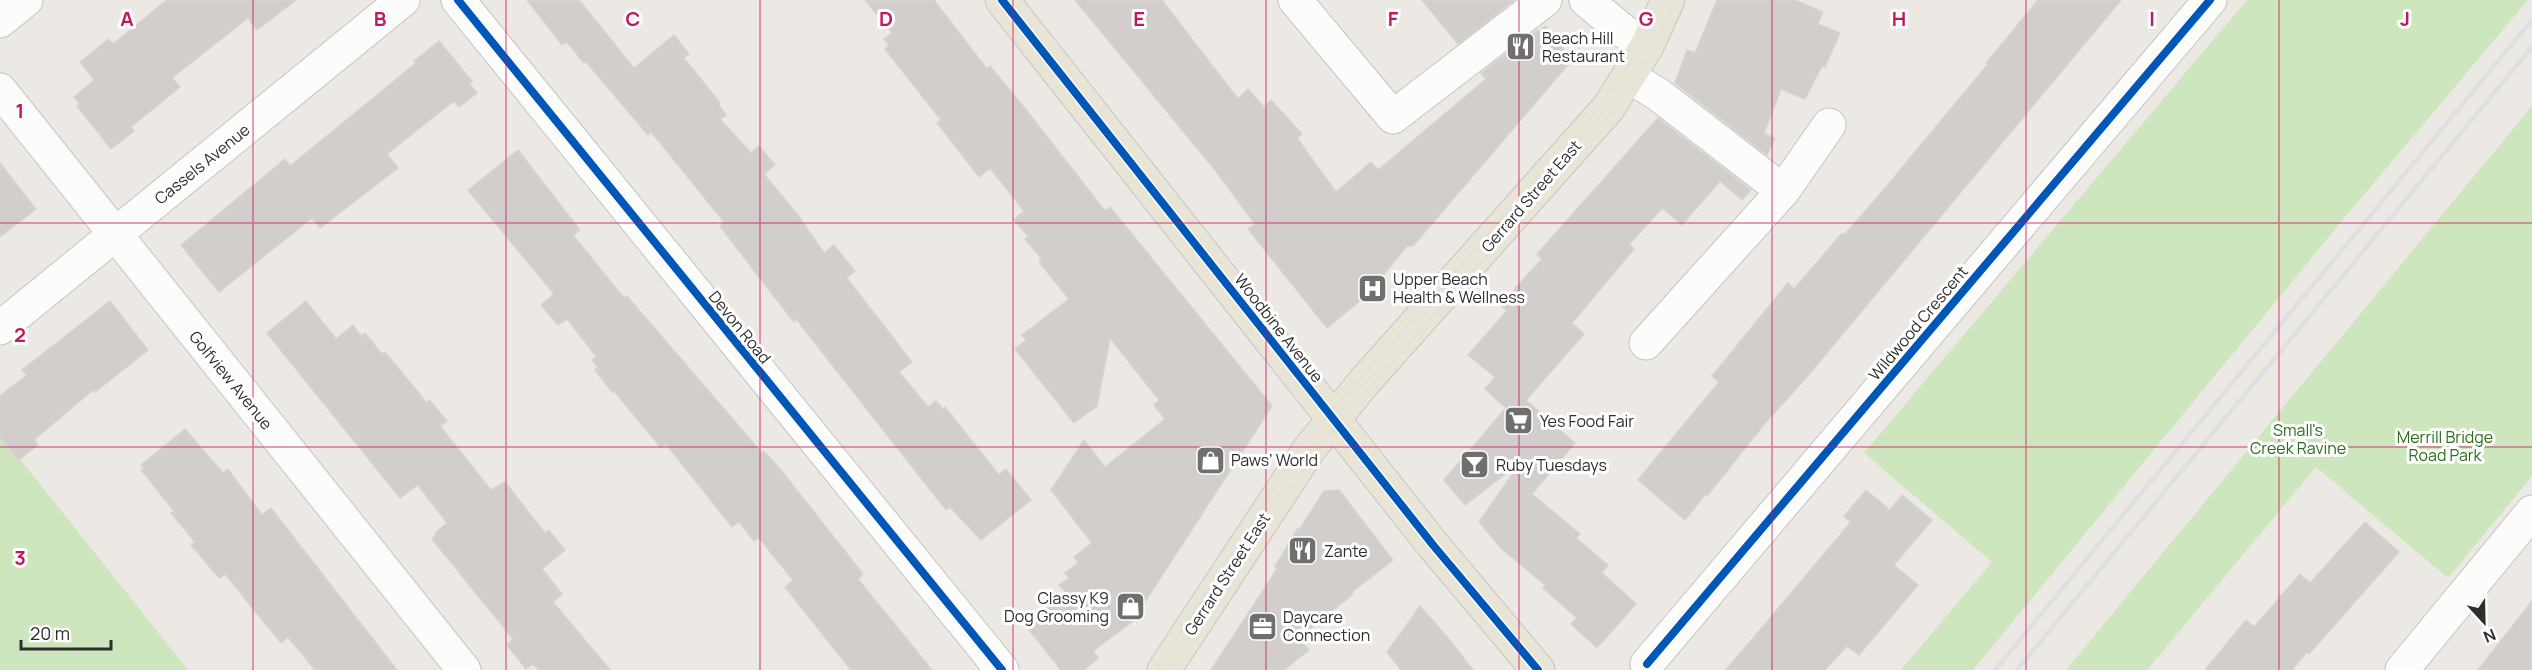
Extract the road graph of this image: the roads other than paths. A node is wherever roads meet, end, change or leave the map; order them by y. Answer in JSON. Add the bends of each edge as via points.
{"nodes":[{"id":1,"x":26,"y":0,"type":"edge"},
{"id":2,"x":403,"y":0,"type":"edge"},
{"id":3,"x":458,"y":0,"type":"edge"},
{"id":4,"x":1002,"y":0,"type":"edge"},
{"id":5,"x":1295,"y":0,"type":"edge"},
{"id":6,"x":1545,"y":0,"type":"edge"},
{"id":7,"x":1586,"y":0,"type":"edge"},
{"id":8,"x":1668,"y":0,"type":"edge"},
{"id":9,"x":2210,"y":0,"type":"edge"},
{"id":10,"x":0,"y":21,"type":"edge"},
{"id":11,"x":1647,"y":46,"type":"junction"},
{"id":12,"x":1630,"y":77,"type":"junction"},
{"id":13,"x":0,"y":90,"type":"edge"},
{"id":14,"x":1829,"y":125,"type":"dead end"},
{"id":15,"x":1783,"y":192,"type":"junction"},
{"id":16,"x":114,"y":235,"type":"junction"},
{"id":17,"x":0,"y":328,"type":"edge"},
{"id":18,"x":1646,"y":343,"type":"dead end"},
{"id":19,"x":1334,"y":418,"type":"junction"},
{"id":20,"x":2532,"y":512,"type":"edge"},
{"id":21,"x":1647,"y":664,"type":"dead end"},
{"id":22,"x":464,"y":670,"type":"edge"},
{"id":23,"x":1002,"y":670,"type":"edge"},
{"id":24,"x":1164,"y":670,"type":"edge"},
{"id":25,"x":1538,"y":670,"type":"edge"},
{"id":26,"x":2402,"y":670,"type":"edge"}],
"edges":[{"from":1,"to":10,"type":"street"},
{"from":2,"to":16,"type":"street","name":"Cassels Avenue"},
{"from":3,"to":23,"type":"street","name":"Devon Road"},
{"from":4,"to":19,"type":"main road","name":"Woodbine Avenue"},
{"from":5,"to":6,"type":"street","via":[[1393,117]]},
{"from":7,"to":11,"type":"street"},
{"from":8,"to":11,"type":"main road","name":"Gerrard Street East"},
{"from":9,"to":21,"type":"street","name":"Wildwood Crescent"},
{"from":11,"to":12,"type":"main road","name":"Gerrard Street East"},
{"from":12,"to":15,"type":"street","via":[[1659,95]]},
{"from":12,"to":19,"type":"main road","name":"Gerrard Street East","via":[[1567,156]]},
{"from":13,"to":16,"type":"street","name":"Golfview Avenue"},
{"from":14,"to":15,"type":"street"},
{"from":15,"to":18,"type":"street"},
{"from":16,"to":17,"type":"street","name":"Cassels Avenue"},
{"from":16,"to":22,"type":"street","name":"Golfview Avenue"},
{"from":19,"to":24,"type":"main road","name":"Gerrard Street East","via":[[1282,488]]},
{"from":19,"to":25,"type":"main road","name":"Woodbine Avenue"},
{"from":20,"to":26,"type":"street"}]}
